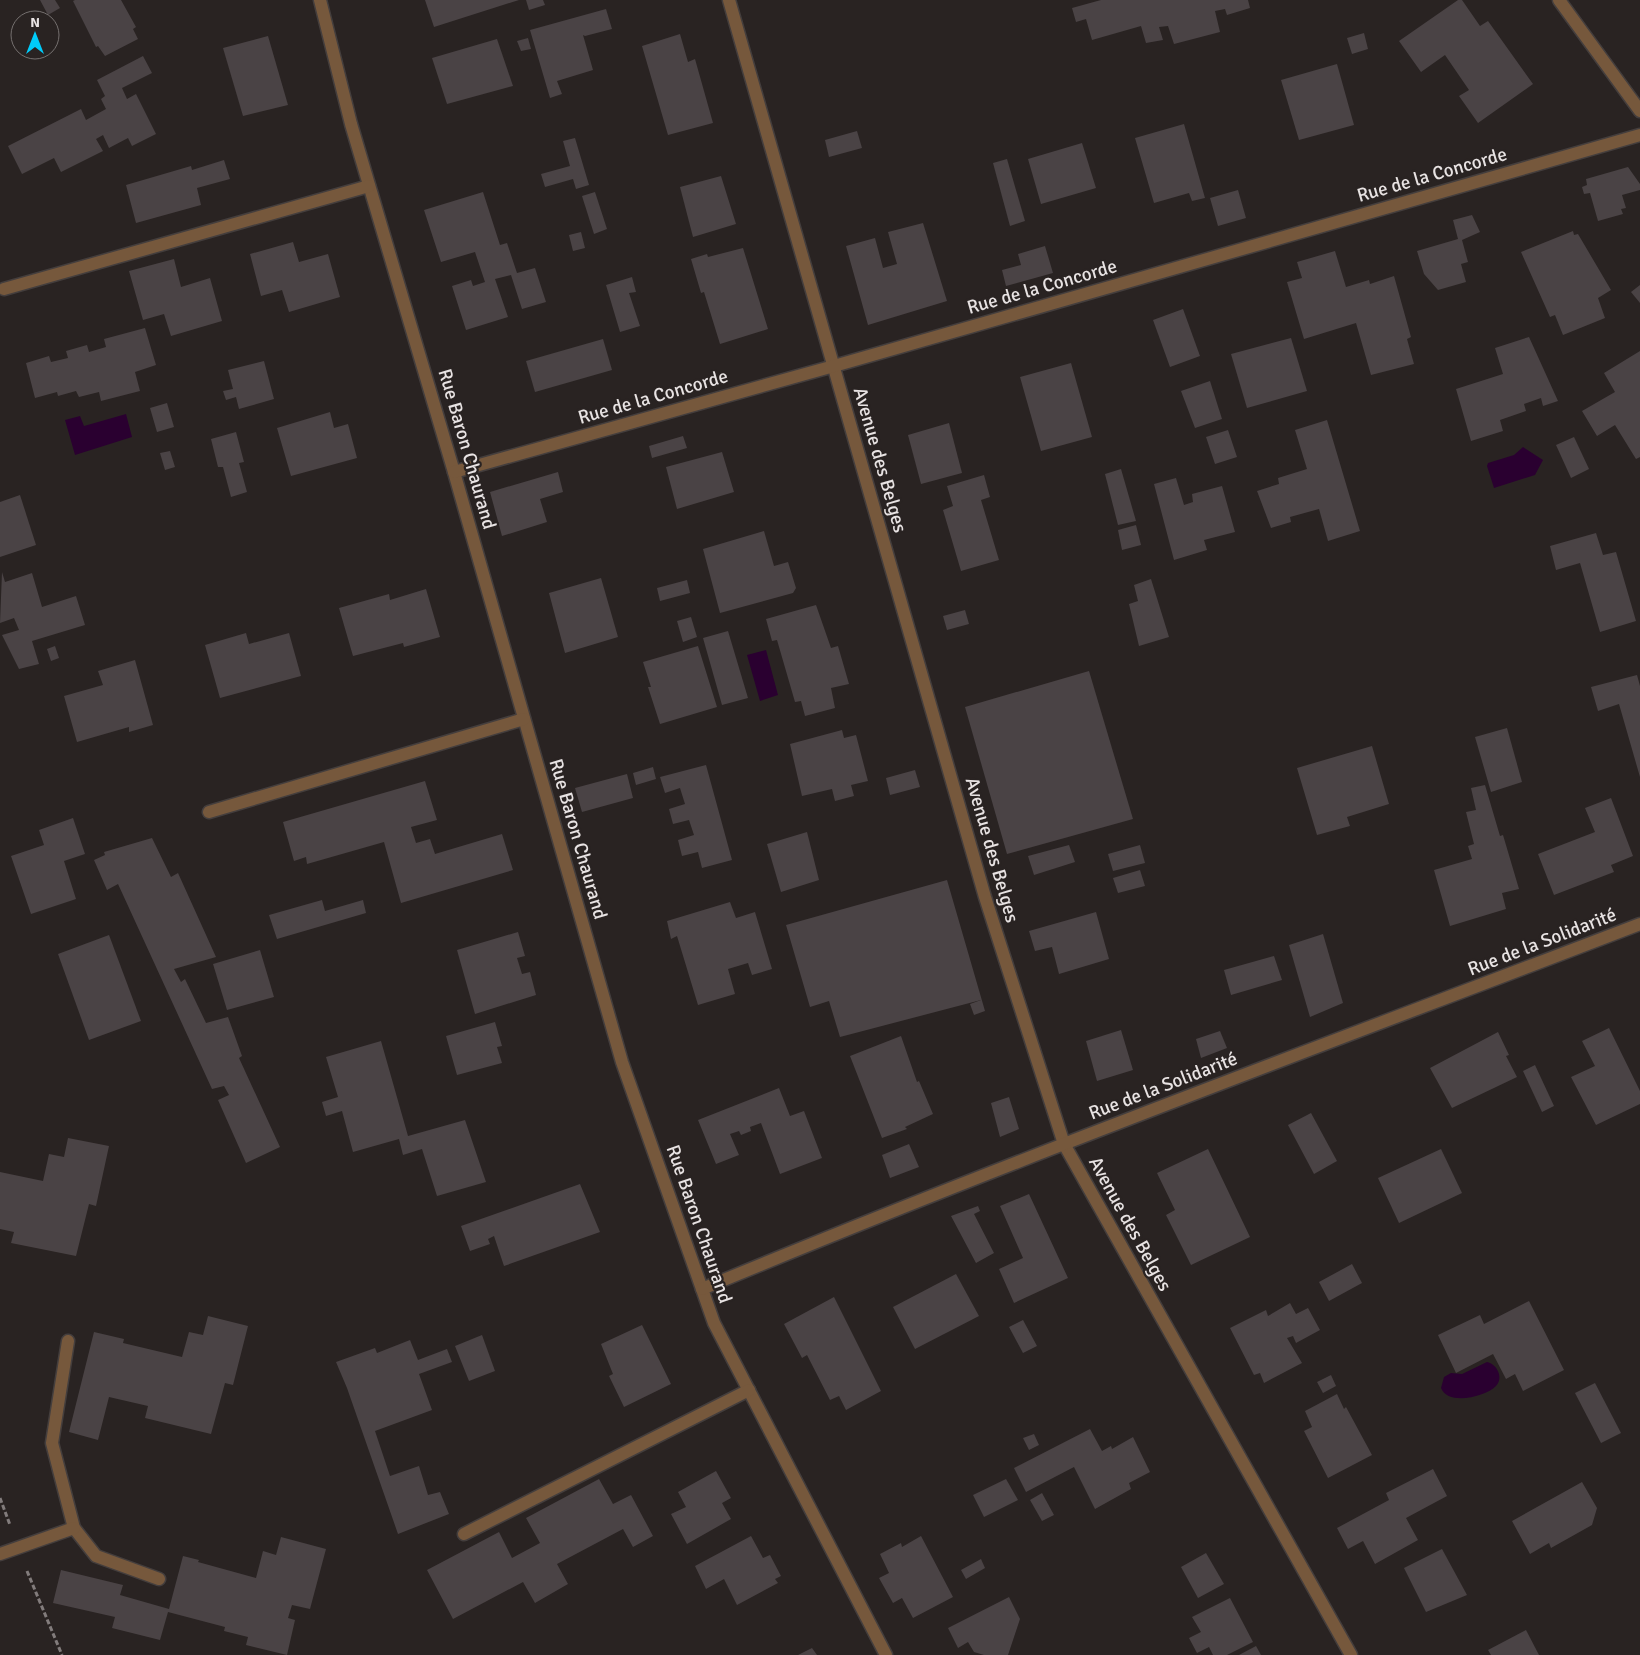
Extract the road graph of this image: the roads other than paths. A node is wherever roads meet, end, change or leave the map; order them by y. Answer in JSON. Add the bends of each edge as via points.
{"nodes":[{"id":1,"x":320,"y":0,"type":"edge"},
{"id":2,"x":729,"y":0,"type":"edge"},
{"id":3,"x":1558,"y":0,"type":"edge"},
{"id":4,"x":1640,"y":111,"type":"edge"},
{"id":5,"x":1640,"y":135,"type":"edge"},
{"id":6,"x":370,"y":186,"type":"junction"},
{"id":7,"x":4,"y":289,"type":"dead end"},
{"id":8,"x":834,"y":366,"type":"junction"},
{"id":9,"x":454,"y":472,"type":"junction"},
{"id":10,"x":524,"y":719,"type":"junction"},
{"id":11,"x":209,"y":812,"type":"dead end"},
{"id":12,"x":1640,"y":924,"type":"edge"},
{"id":13,"x":1064,"y":1144,"type":"junction"},
{"id":14,"x":702,"y":1289,"type":"junction"},
{"id":15,"x":68,"y":1341,"type":"dead end"},
{"id":16,"x":749,"y":1390,"type":"junction"},
{"id":17,"x":74,"y":1528,"type":"junction"},
{"id":18,"x":464,"y":1534,"type":"dead end"},
{"id":19,"x":0,"y":1554,"type":"edge"},
{"id":20,"x":159,"y":1579,"type":"dead end"},
{"id":21,"x":886,"y":1655,"type":"edge"},
{"id":22,"x":1351,"y":1655,"type":"edge"}],
"edges":[{"from":1,"to":6,"type":"street","name":"Rue Baron Chaurand"},
{"from":2,"to":8,"type":"street","name":"Avenue des Belges"},
{"from":3,"to":4,"type":"street"},
{"from":5,"to":8,"type":"street","name":"Rue de la Concorde"},
{"from":6,"to":7,"type":"street"},
{"from":6,"to":9,"type":"street","name":"Rue Baron Chaurand"},
{"from":8,"to":9,"type":"street","name":"Rue de la Concorde"},
{"from":8,"to":13,"type":"street","name":"Avenue des Belges","via":[[985,897]]},
{"from":9,"to":10,"type":"street","name":"Rue Baron Chaurand"},
{"from":10,"to":11,"type":"street"},
{"from":10,"to":14,"type":"street","name":"Rue Baron Chaurand","via":[[622,1062]]},
{"from":12,"to":13,"type":"street","name":"Rue de la Solidarité"},
{"from":13,"to":14,"type":"street","name":"Rue de la Solidarité"},
{"from":13,"to":22,"type":"street","name":"Avenue des Belges"},
{"from":14,"to":16,"type":"street","name":"Rue Baron Chaurand","via":[[714,1322]]},
{"from":15,"to":17,"type":"street","via":[[52,1443]]},
{"from":16,"to":18,"type":"street"},
{"from":16,"to":21,"type":"street","name":"Rue Baron Chaurand"},
{"from":17,"to":19,"type":"street"},
{"from":17,"to":20,"type":"street","via":[[96,1556]]}]}
